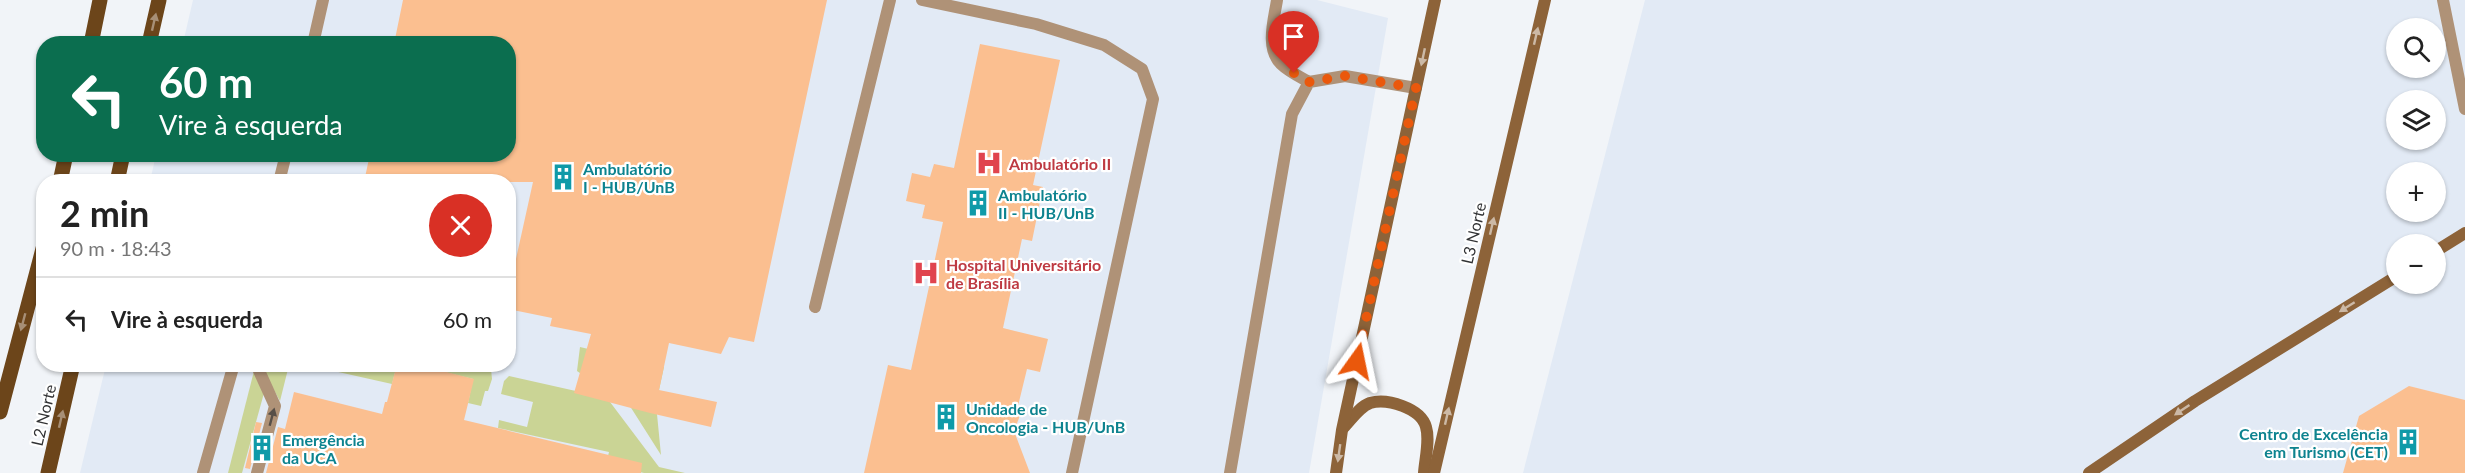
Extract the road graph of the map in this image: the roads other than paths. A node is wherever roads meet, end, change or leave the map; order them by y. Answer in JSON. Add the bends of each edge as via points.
{"nodes":[{"id":1,"x":100,"y":0,"type":"edge"},
{"id":2,"x":159,"y":0,"type":"edge"},
{"id":3,"x":323,"y":0,"type":"edge"},
{"id":4,"x":890,"y":0,"type":"edge"},
{"id":5,"x":922,"y":0,"type":"edge"},
{"id":6,"x":1277,"y":0,"type":"edge"},
{"id":7,"x":1435,"y":0,"type":"edge"},
{"id":8,"x":1545,"y":0,"type":"edge"},
{"id":9,"x":2443,"y":0,"type":"edge"},
{"id":10,"x":93,"y":36,"type":"edge"},
{"id":11,"x":151,"y":36,"type":"edge"},
{"id":12,"x":315,"y":36,"type":"edge"},
{"id":13,"x":1309,"y":82,"type":"junction"},
{"id":14,"x":1416,"y":88,"type":"junction"},
{"id":15,"x":2465,"y":110,"type":"edge"},
{"id":16,"x":2465,"y":233,"type":"edge"},
{"id":17,"x":2446,"y":245,"type":"edge"},
{"id":18,"x":36,"y":275,"type":"edge"},
{"id":19,"x":2386,"y":283,"type":"edge"},
{"id":20,"x":815,"y":307,"type":"dead end"},
{"id":21,"x":71,"y":372,"type":"edge"},
{"id":22,"x":232,"y":372,"type":"edge"},
{"id":23,"x":260,"y":372,"type":"edge"},
{"id":24,"x":0,"y":412,"type":"edge"},
{"id":25,"x":1342,"y":430,"type":"junction"},
{"id":26,"x":48,"y":473,"type":"edge"},
{"id":27,"x":202,"y":473,"type":"edge"},
{"id":28,"x":257,"y":473,"type":"edge"},
{"id":29,"x":1072,"y":473,"type":"edge"},
{"id":30,"x":1230,"y":473,"type":"edge"},
{"id":31,"x":1336,"y":473,"type":"edge"},
{"id":32,"x":1424,"y":473,"type":"edge"},
{"id":33,"x":1434,"y":473,"type":"edge"},
{"id":34,"x":2089,"y":473,"type":"edge"}],
"edges":[{"from":1,"to":10,"type":"main road"},
{"from":11,"to":2,"type":"main road","one_way":true},
{"from":3,"to":12,"type":"lane"},
{"from":4,"to":20,"type":"lane"},
{"from":5,"to":29,"type":"lane","via":[[1036,24],[1104,45],[1142,69],[1153,99]]},
{"from":6,"to":13,"type":"lane","via":[[1272,48],[1280,63]]},
{"from":7,"to":14,"type":"main road","one_way":true},
{"from":33,"to":8,"type":"main road","name":"L3 Norte","one_way":true},
{"from":9,"to":15,"type":"lane"},
{"from":13,"to":14,"type":"lane","via":[[1345,76]]},
{"from":13,"to":30,"type":"lane","via":[[1292,114]]},
{"from":14,"to":25,"type":"main road"},
{"from":16,"to":17,"type":"main road"},
{"from":18,"to":24,"type":"main road","one_way":true},
{"from":19,"to":34,"type":"main road","one_way":true},
{"from":26,"to":21,"type":"main road","name":"L2 Norte","one_way":true},
{"from":22,"to":27,"type":"lane"},
{"from":28,"to":23,"type":"lane","one_way":true,"via":[[275,406]]},
{"from":25,"to":31,"type":"main road","one_way":true},
{"from":25,"to":32,"type":"main road","via":[[1370,403],[1409,410],[1420,417],[1427,429]]}]}
